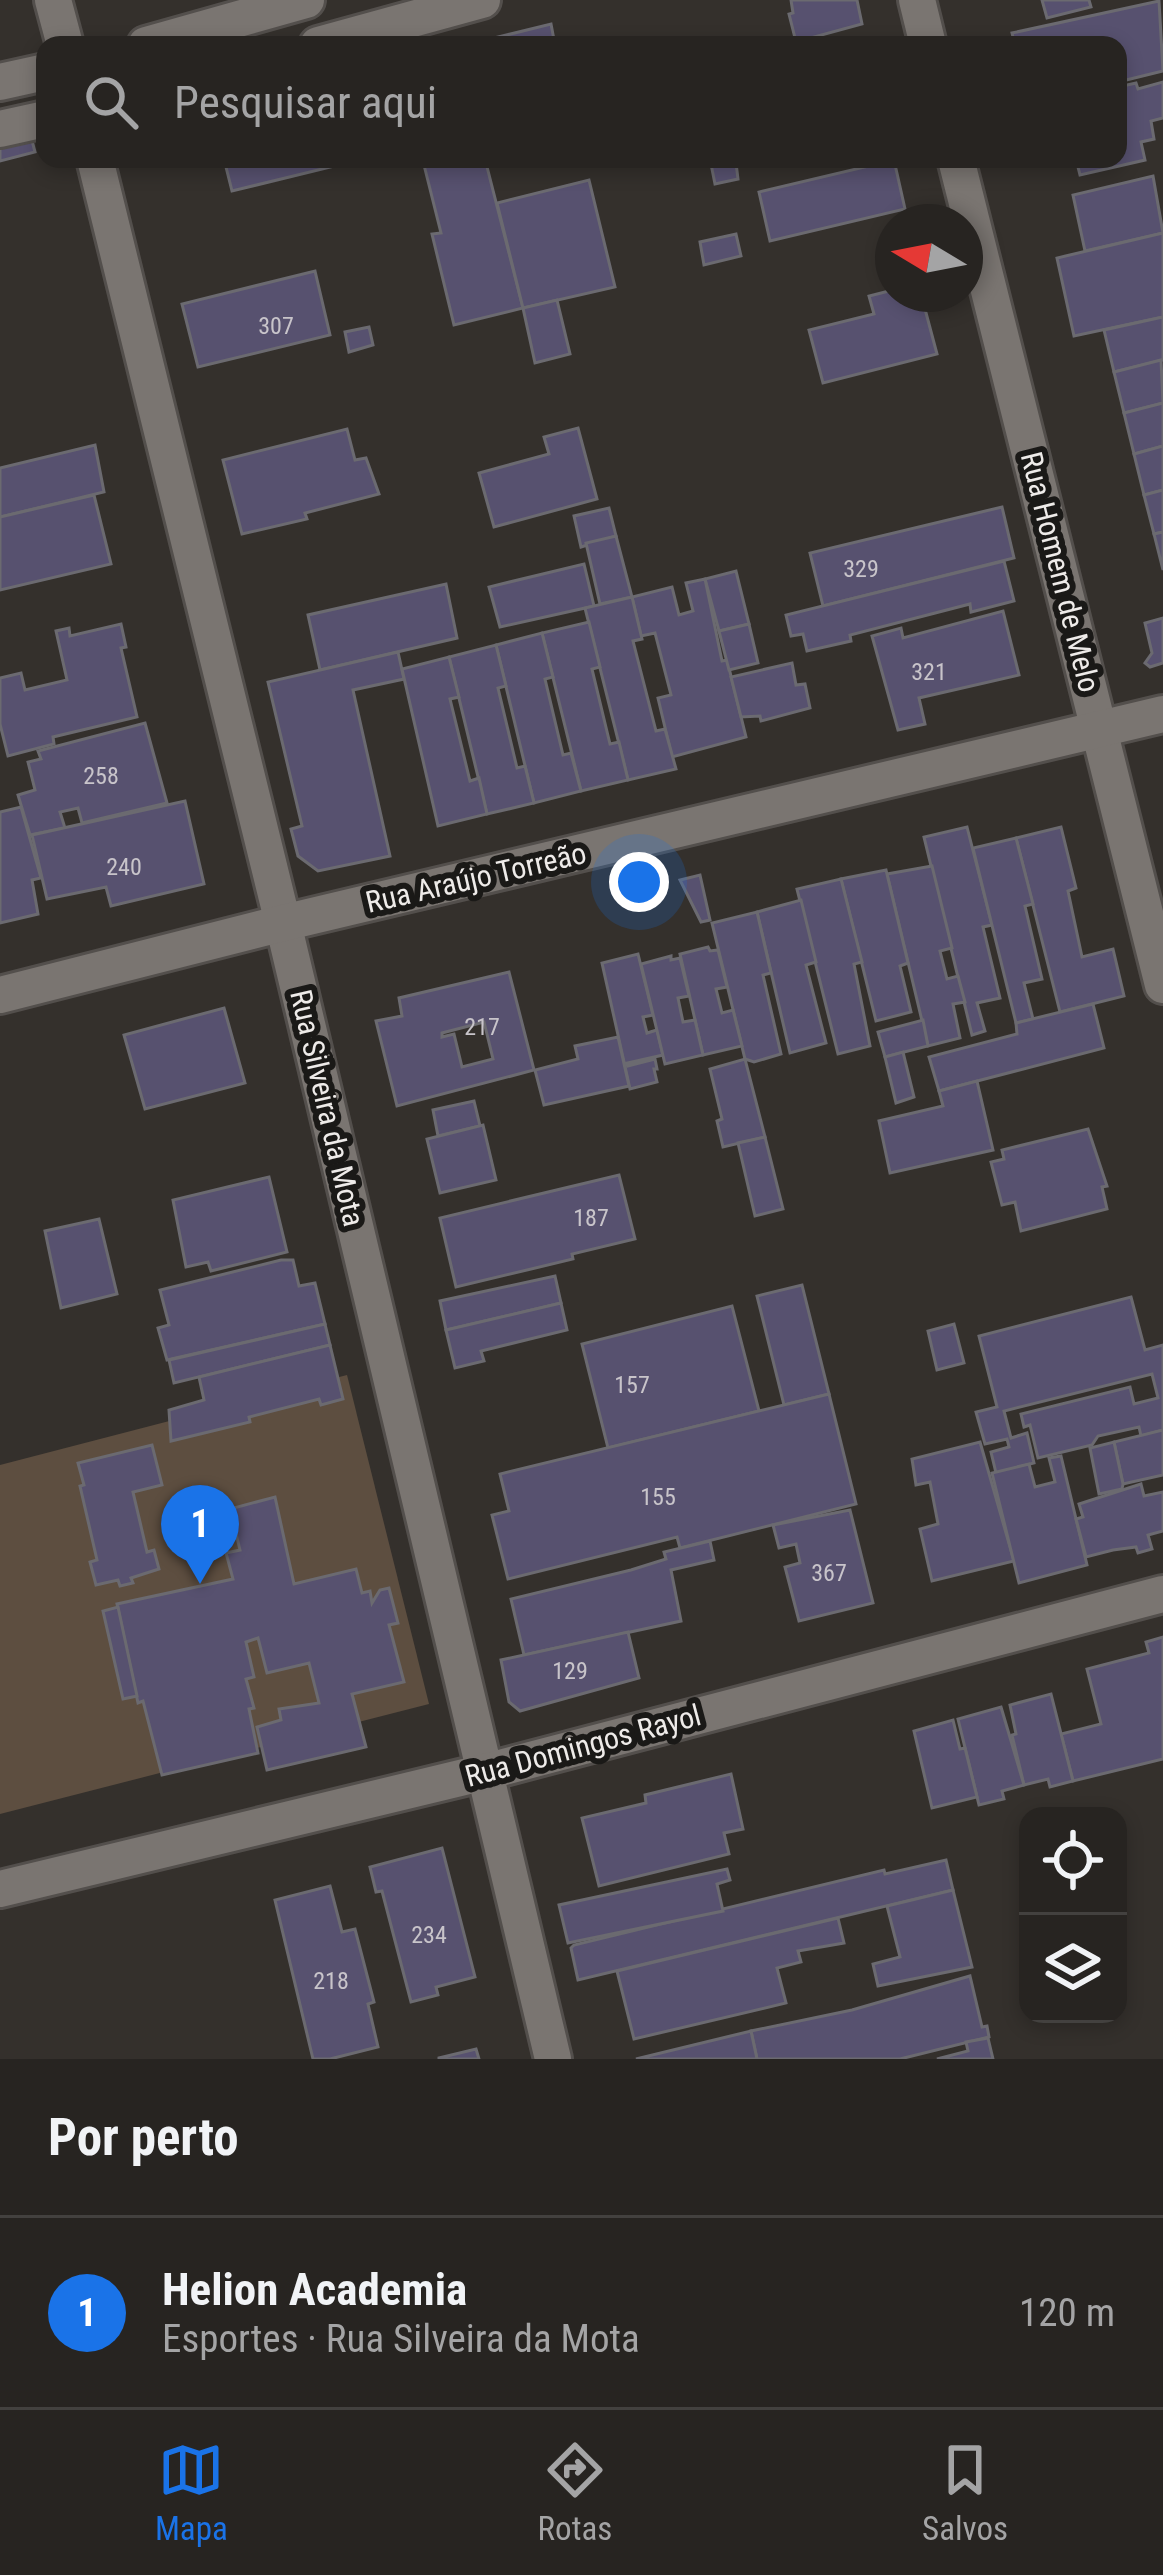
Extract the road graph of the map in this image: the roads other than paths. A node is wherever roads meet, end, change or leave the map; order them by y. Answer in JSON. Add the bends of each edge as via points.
{"nodes":[{"id":1,"x":53,"y":0,"type":"edge"},
{"id":2,"x":306,"y":0,"type":"edge"},
{"id":3,"x":482,"y":0,"type":"edge"},
{"id":4,"x":916,"y":0,"type":"edge"},
{"id":5,"x":63,"y":36,"type":"edge"},
{"id":6,"x":178,"y":36,"type":"edge"},
{"id":7,"x":351,"y":36,"type":"edge"},
{"id":8,"x":926,"y":36,"type":"edge"},
{"id":9,"x":36,"y":74,"type":"edge"},
{"id":10,"x":0,"y":82,"type":"edge"},
{"id":11,"x":36,"y":121,"type":"edge"},
{"id":12,"x":0,"y":129,"type":"edge"},
{"id":13,"x":97,"y":168,"type":"edge"},
{"id":14,"x":958,"y":168,"type":"edge"},
{"id":15,"x":1163,"y":714,"type":"edge"},
{"id":16,"x":1100,"y":730,"type":"junction"},
{"id":17,"x":283,"y":923,"type":"junction"},
{"id":18,"x":1163,"y":985,"type":"edge"},
{"id":19,"x":0,"y":995,"type":"edge"},
{"id":20,"x":1163,"y":1594,"type":"edge"},
{"id":21,"x":485,"y":1772,"type":"junction"},
{"id":22,"x":0,"y":1889,"type":"edge"},
{"id":23,"x":553,"y":2059,"type":"edge"}],
"edges":[{"from":1,"to":5,"type":"street"},
{"from":2,"to":6,"type":"street"},
{"from":3,"to":7,"type":"street"},
{"from":4,"to":8,"type":"street"},
{"from":9,"to":10,"type":"street"},
{"from":11,"to":12,"type":"street"},
{"from":13,"to":17,"type":"street","name":"Rua Silveira da Mota"},
{"from":14,"to":16,"type":"street","name":"Rua Homem de Melo"},
{"from":15,"to":16,"type":"street","name":"Rua Araújo Torreão"},
{"from":16,"to":17,"type":"street","name":"Rua Araújo Torreão"},
{"from":16,"to":18,"type":"street","name":"Rua Homem de Melo"},
{"from":17,"to":19,"type":"street","name":"Rua Araújo Torreão"},
{"from":17,"to":21,"type":"street","name":"Rua Silveira da Mota"},
{"from":20,"to":21,"type":"street","name":"Rua Domingos Rayol"},
{"from":21,"to":22,"type":"street","name":"Rua Domingos Rayol"},
{"from":21,"to":23,"type":"street","name":"Rua Silveira da Mota"}]}
